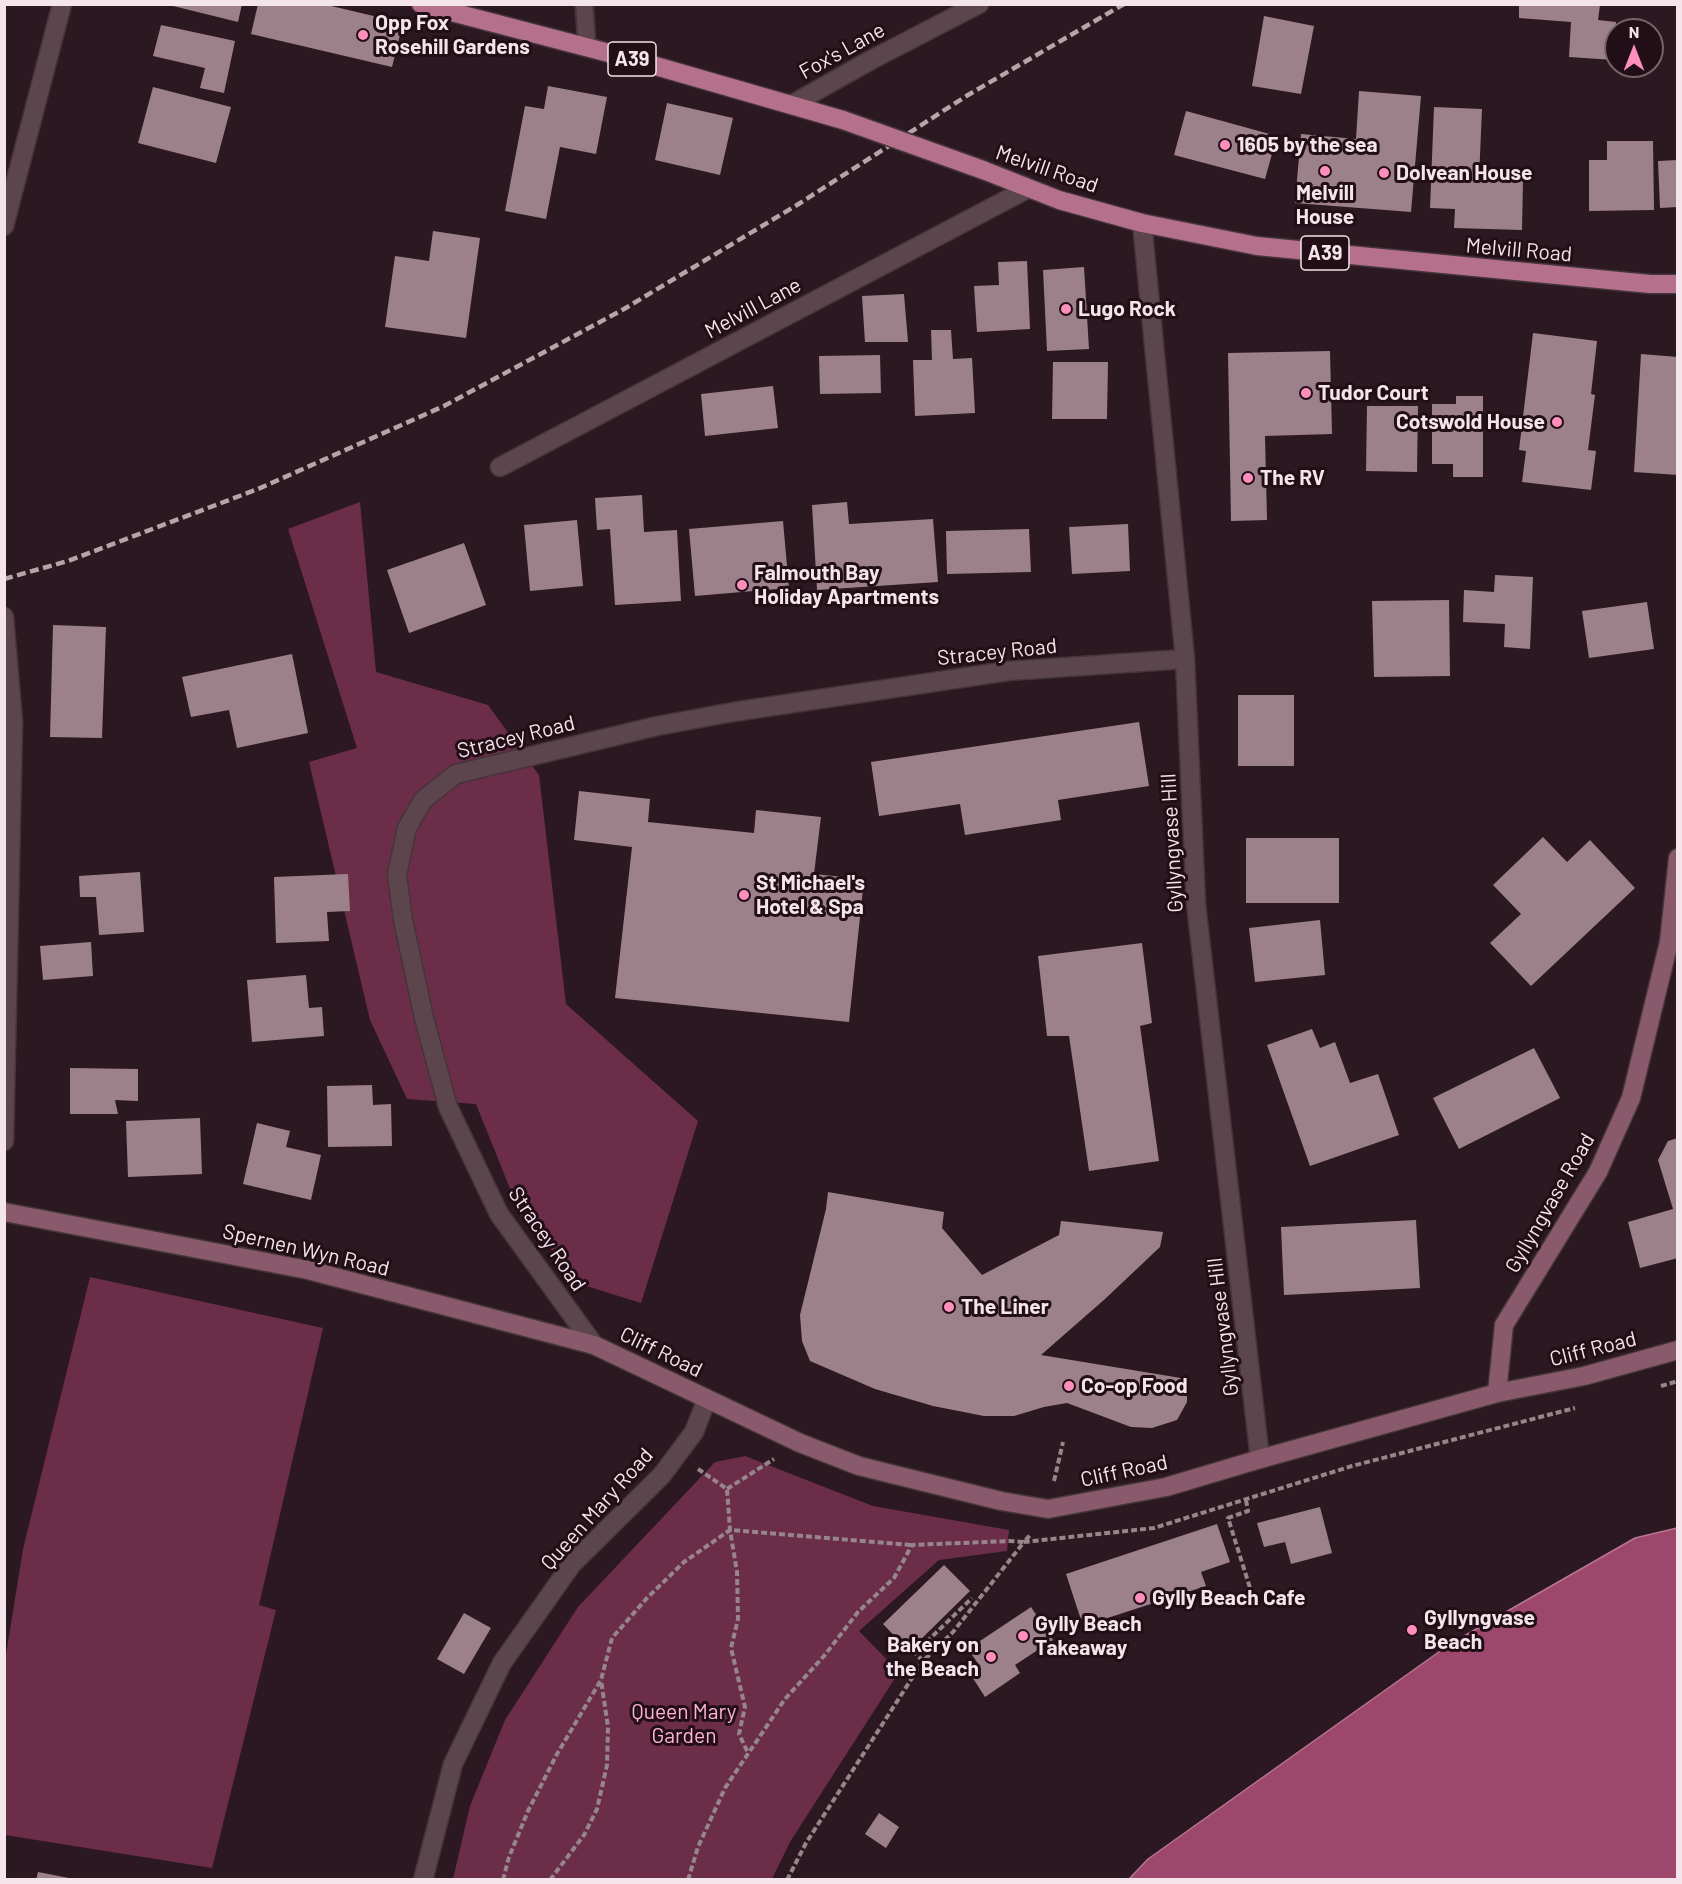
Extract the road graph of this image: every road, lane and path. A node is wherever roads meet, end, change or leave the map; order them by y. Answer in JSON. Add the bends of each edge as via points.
{"nodes":[{"id":1,"x":62,"y":4,"type":"edge"},
{"id":2,"x":421,"y":4,"type":"edge"},
{"id":3,"x":584,"y":4,"type":"edge"},
{"id":4,"x":979,"y":4,"type":"edge"},
{"id":5,"x":587,"y":47,"type":"junction"},
{"id":6,"x":791,"y":105,"type":"junction"},
{"id":7,"x":1027,"y":189,"type":"junction"},
{"id":8,"x":1142,"y":223,"type":"junction"},
{"id":9,"x":4,"y":226,"type":"edge"},
{"id":10,"x":1677,"y":284,"type":"edge"},
{"id":11,"x":500,"y":467,"type":"dead end"},
{"id":12,"x":4,"y":617,"type":"edge"},
{"id":13,"x":1185,"y":659,"type":"junction"},
{"id":14,"x":1677,"y":858,"type":"edge"},
{"id":15,"x":4,"y":1141,"type":"edge"},
{"id":16,"x":4,"y":1212,"type":"edge"},
{"id":17,"x":594,"y":1345,"type":"junction"},
{"id":18,"x":1677,"y":1350,"type":"edge"},
{"id":19,"x":1677,"y":1381,"type":"edge"},
{"id":20,"x":1654,"y":1387,"type":"dead end"},
{"id":21,"x":1497,"y":1393,"type":"junction"},
{"id":22,"x":707,"y":1400,"type":"junction"},
{"id":23,"x":1585,"y":1405,"type":"dead end"},
{"id":24,"x":1063,"y":1442,"type":"dead end"},
{"id":25,"x":800,"y":1443,"type":"junction"},
{"id":26,"x":677,"y":1454,"type":"junction"},
{"id":27,"x":1260,"y":1459,"type":"junction"},
{"id":28,"x":727,"y":1489,"type":"junction"},
{"id":29,"x":1245,"y":1500,"type":"junction"},
{"id":30,"x":1048,"y":1509,"type":"junction"},
{"id":31,"x":730,"y":1530,"type":"junction"},
{"id":32,"x":1024,"y":1542,"type":"junction"},
{"id":33,"x":912,"y":1545,"type":"junction"},
{"id":34,"x":1251,"y":1591,"type":"dead end"},
{"id":35,"x":972,"y":1598,"type":"dead end"},
{"id":36,"x":946,"y":1624,"type":"junction"},
{"id":37,"x":953,"y":1632,"type":"junction"},
{"id":38,"x":923,"y":1661,"type":"junction"},
{"id":39,"x":601,"y":1680,"type":"junction"},
{"id":40,"x":748,"y":1754,"type":"junction"},
{"id":41,"x":423,"y":1880,"type":"edge"},
{"id":42,"x":503,"y":1880,"type":"edge"},
{"id":43,"x":550,"y":1880,"type":"edge"},
{"id":44,"x":688,"y":1880,"type":"edge"},
{"id":45,"x":787,"y":1880,"type":"edge"}],
"edges":[{"from":1,"to":9,"type":"street"},
{"from":2,"to":5,"type":"main road","name":"Melvill Road","number":"A39"},
{"from":3,"to":5,"type":"lane"},
{"from":4,"to":6,"type":"street","name":"Fox's Lane"},
{"from":5,"to":6,"type":"main road","name":"Melvill Road","number":"A39"},
{"from":6,"to":7,"type":"main road","name":"Melvill Road","number":"A39","bridge":true,"via":[[843,120]]},
{"from":7,"to":8,"type":"main road","name":"Melvill Road","number":"A39"},
{"from":7,"to":11,"type":"street","name":"Melvill Lane"},
{"from":8,"to":10,"type":"main road","name":"Melvill Road","number":"A39","via":[[1257,246]]},
{"from":8,"to":13,"type":"street","name":"Gyllyngvase Hill"},
{"from":12,"to":15,"type":"street","via":[[13,722]]},
{"from":13,"to":17,"type":"street","name":"Stracey Road","via":[[1008,671],[679,722],[456,774],[423,800],[407,828],[397,874],[424,1018],[448,1107],[499,1214]]},
{"from":13,"to":27,"type":"street","name":"Gyllyngvase Hill","via":[[1196,904]]},
{"from":14,"to":21,"type":"street","name":"Gyllyngvase Road","via":[[1669,942],[1631,1098],[1599,1172],[1504,1325]]},
{"from":16,"to":17,"type":"street","name":"Spernen Wyn Road","via":[[308,1270]]},
{"from":17,"to":22,"type":"street","name":"Cliff Road"},
{"from":18,"to":21,"type":"street","name":"Cliff Road","via":[[1584,1376]]},
{"from":19,"to":20,"type":"path"},
{"from":21,"to":27,"type":"street","name":"Cliff Road"},
{"from":22,"to":25,"type":"street","name":"Cliff Road"},
{"from":22,"to":26,"type":"street","name":"Queen Mary Road","via":[[694,1432]]},
{"from":23,"to":29,"type":"path","via":[[1352,1466]]},
{"from":24,"to":30,"type":"path"},
{"from":25,"to":28,"type":"path"},
{"from":25,"to":30,"type":"street","name":"Cliff Road","via":[[859,1466]]},
{"from":26,"to":28,"type":"path"},
{"from":26,"to":41,"type":"street","name":"Queen Mary Road","via":[[662,1475],[573,1564],[502,1663],[453,1764]]},
{"from":27,"to":30,"type":"street","name":"Cliff Road","via":[[1166,1487]]},
{"from":28,"to":31,"type":"path"},
{"from":29,"to":32,"type":"path","via":[[1155,1528]]},
{"from":29,"to":34,"type":"path","via":[[1248,1511],[1228,1518]]},
{"from":31,"to":33,"type":"path"},
{"from":31,"to":39,"type":"path","via":[[684,1562],[612,1638]]},
{"from":31,"to":40,"type":"path","via":[[737,1572],[738,1619],[731,1648],[745,1707],[739,1734]]},
{"from":32,"to":33,"type":"path"},
{"from":32,"to":37,"type":"path"},
{"from":33,"to":40,"type":"path","via":[[894,1578],[858,1612],[785,1699]]},
{"from":35,"to":36,"type":"path"},
{"from":36,"to":37,"type":"path"},
{"from":36,"to":38,"type":"path","via":[[915,1653]]},
{"from":37,"to":38,"type":"path"},
{"from":38,"to":45,"type":"path","via":[[806,1843]]},
{"from":39,"to":42,"type":"path","via":[[561,1745],[533,1801]]},
{"from":39,"to":43,"type":"path","via":[[608,1727],[607,1764],[597,1809],[584,1835]]},
{"from":40,"to":44,"type":"path","via":[[725,1788],[698,1847]]}]}
